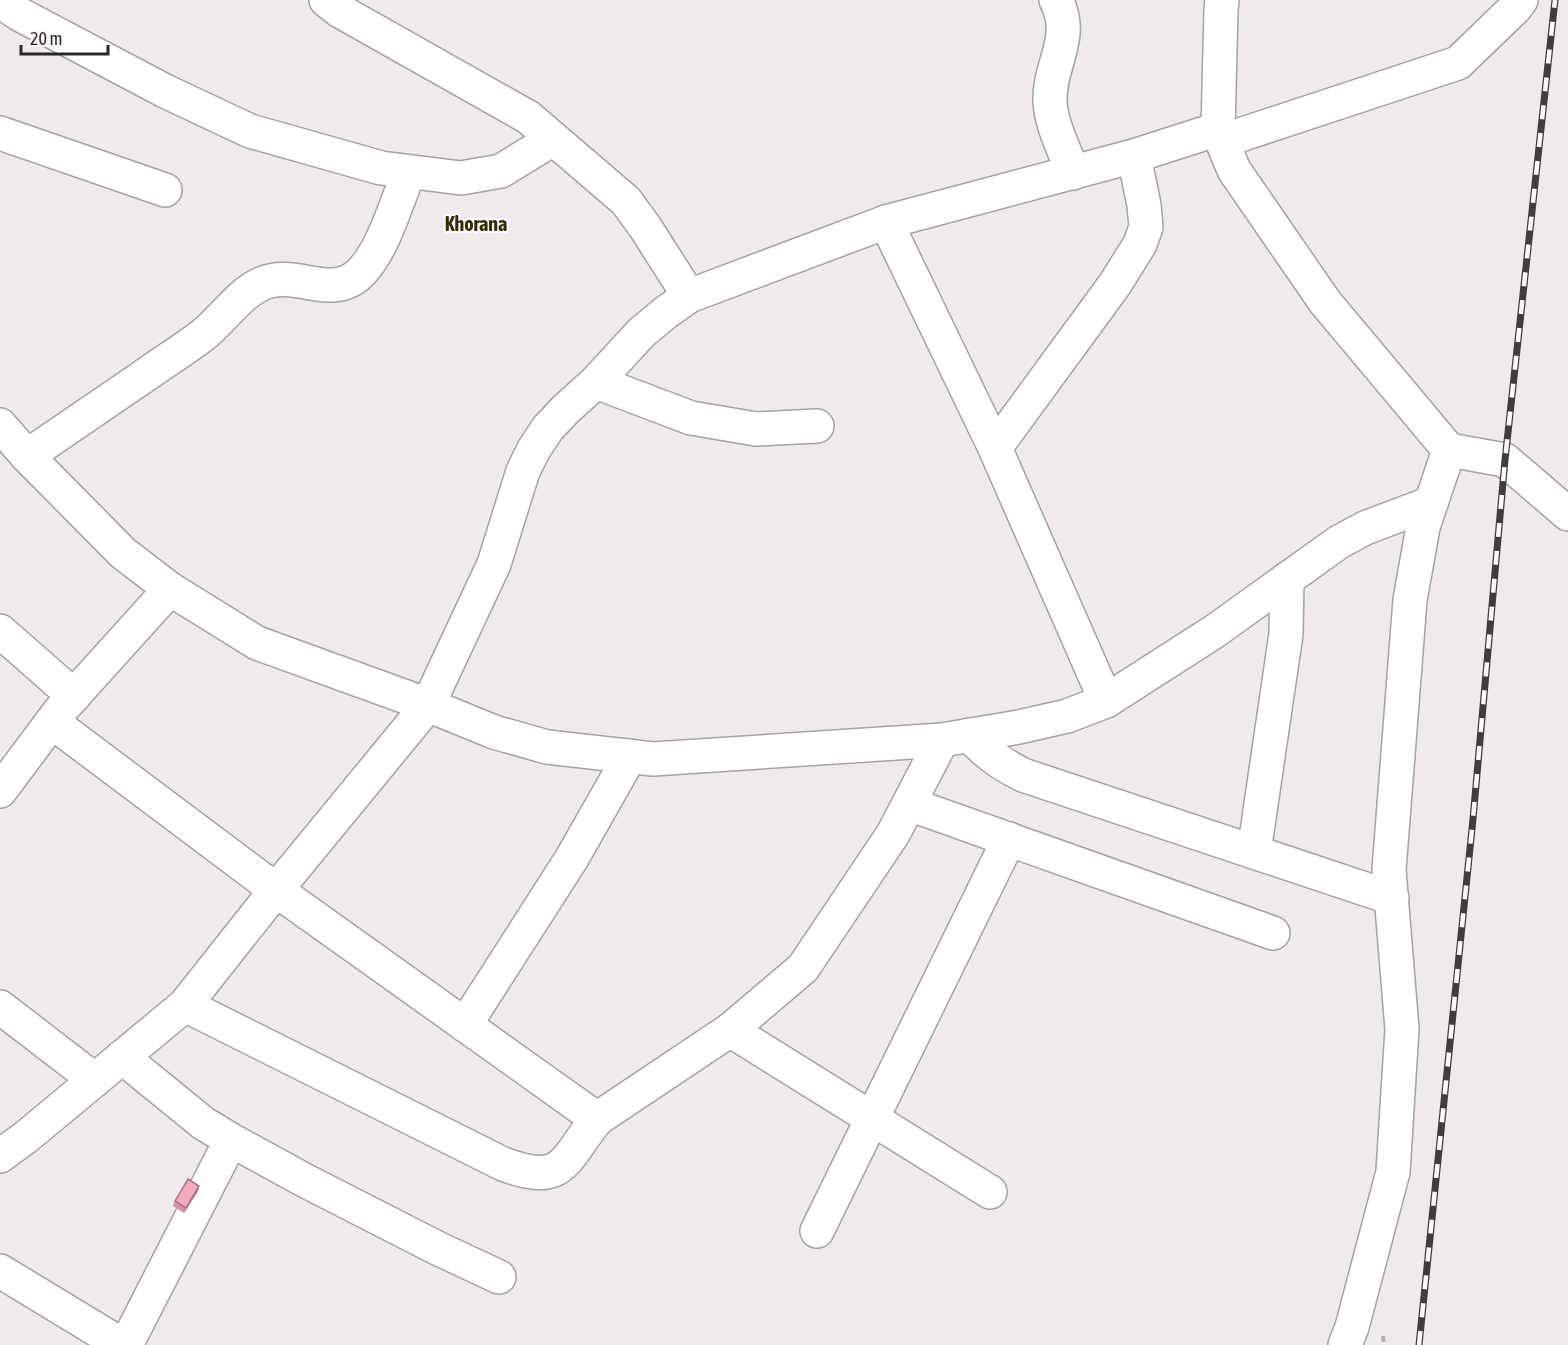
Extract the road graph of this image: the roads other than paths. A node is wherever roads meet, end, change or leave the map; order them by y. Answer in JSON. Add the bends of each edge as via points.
{"nodes":[{"id":1,"x":326,"y":0,"type":"edge"},
{"id":2,"x":1056,"y":0,"type":"edge"},
{"id":3,"x":1222,"y":0,"type":"edge"},
{"id":4,"x":1521,"y":0,"type":"edge"},
{"id":5,"x":0,"y":1,"type":"edge"},
{"id":6,"x":0,"y":133,"type":"edge"},
{"id":7,"x":1220,"y":135,"type":"junction"},
{"id":8,"x":554,"y":139,"type":"junction"},
{"id":9,"x":1134,"y":156,"type":"junction"},
{"id":10,"x":409,"y":172,"type":"junction"},
{"id":11,"x":1073,"y":173,"type":"junction"},
{"id":12,"x":165,"y":190,"type":"dead end"},
{"id":13,"x":886,"y":222,"type":"junction"},
{"id":14,"x":689,"y":296,"type":"junction"},
{"id":15,"x":596,"y":382,"type":"junction"},
{"id":16,"x":0,"y":424,"type":"edge"},
{"id":17,"x":817,"y":426,"type":"dead end"},
{"id":18,"x":995,"y":448,"type":"junction"},
{"id":19,"x":1449,"y":450,"type":"junction"},
{"id":20,"x":27,"y":456,"type":"junction"},
{"id":21,"x":1431,"y":503,"type":"junction"},
{"id":22,"x":1568,"y":514,"type":"edge"},
{"id":23,"x":1287,"y":579,"type":"junction"},
{"id":24,"x":170,"y":589,"type":"junction"},
{"id":25,"x":0,"y":631,"type":"edge"},
{"id":26,"x":74,"y":696,"type":"junction"},
{"id":27,"x":1106,"y":701,"type":"junction"},
{"id":28,"x":428,"y":705,"type":"junction"},
{"id":29,"x":52,"y":722,"type":"junction"},
{"id":30,"x":956,"y":737,"type":"junction"},
{"id":31,"x":630,"y":756,"type":"junction"},
{"id":32,"x":0,"y":792,"type":"edge"},
{"id":33,"x":909,"y":804,"type":"junction"},
{"id":34,"x":1009,"y":839,"type":"junction"},
{"id":35,"x":1254,"y":852,"type":"junction"},
{"id":36,"x":276,"y":890,"type":"junction"},
{"id":37,"x":1392,"y":898,"type":"junction"},
{"id":38,"x":1273,"y":933,"type":"dead end"},
{"id":39,"x":185,"y":1005,"type":"junction"},
{"id":40,"x":0,"y":1007,"type":"edge"},
{"id":41,"x":465,"y":1025,"type":"junction"},
{"id":42,"x":730,"y":1030,"type":"junction"},
{"id":43,"x":122,"y":1057,"type":"junction"},
{"id":44,"x":95,"y":1080,"type":"junction"},
{"id":45,"x":871,"y":1118,"type":"junction"},
{"id":46,"x":597,"y":1119,"type":"junction"},
{"id":47,"x":231,"y":1140,"type":"junction"},
{"id":48,"x":0,"y":1156,"type":"edge"},
{"id":49,"x":990,"y":1192,"type":"dead end"},
{"id":50,"x":817,"y":1232,"type":"dead end"},
{"id":51,"x":0,"y":1271,"type":"edge"},
{"id":52,"x":499,"y":1277,"type":"dead end"},
{"id":53,"x":124,"y":1345,"type":"edge"},
{"id":54,"x":1345,"y":1345,"type":"edge"}],
"edges":[{"from":1,"to":8,"type":"street","via":[[528,117]]},
{"from":2,"to":11,"type":"street","via":[[1065,23],[1050,103]]},
{"from":3,"to":7,"type":"street"},
{"from":4,"to":7,"type":"street","via":[[1458,63]]},
{"from":5,"to":10,"type":"street","via":[[155,86],[250,131],[381,168]]},
{"from":6,"to":12,"type":"street"},
{"from":7,"to":9,"type":"street"},
{"from":7,"to":19,"type":"street","via":[[1234,170],[1325,302]]},
{"from":8,"to":10,"type":"street","via":[[501,171],[461,178]]},
{"from":8,"to":14,"type":"street","via":[[626,201]]},
{"from":9,"to":11,"type":"street"},
{"from":9,"to":18,"type":"street","via":[[1146,227],[1140,244]]},
{"from":10,"to":20,"type":"street","via":[[374,257],[347,284],[276,279],[248,291],[204,334]]},
{"from":11,"to":13,"type":"street"},
{"from":13,"to":14,"type":"street"},
{"from":13,"to":18,"type":"street"},
{"from":14,"to":15,"type":"street","via":[[640,333]]},
{"from":15,"to":17,"type":"street","via":[[691,418],[756,429]]},
{"from":15,"to":28,"type":"street","via":[[566,409],[534,449],[523,471],[494,564]]},
{"from":16,"to":20,"type":"street"},
{"from":18,"to":27,"type":"street"},
{"from":19,"to":21,"type":"street"},
{"from":19,"to":22,"type":"street","via":[[1505,460]]},
{"from":20,"to":24,"type":"street","via":[[123,553]]},
{"from":21,"to":23,"type":"street","via":[[1365,528]]},
{"from":21,"to":37,"type":"street","via":[[1410,600],[1389,870]]},
{"from":23,"to":27,"type":"street"},
{"from":23,"to":35,"type":"street","via":[[1286,634]]},
{"from":24,"to":26,"type":"street"},
{"from":24,"to":28,"type":"street","via":[[257,643]]},
{"from":25,"to":26,"type":"street"},
{"from":26,"to":29,"type":"street"},
{"from":27,"to":30,"type":"street","via":[[1066,716]]},
{"from":28,"to":31,"type":"street","via":[[494,732],[547,747]]},
{"from":28,"to":36,"type":"street"},
{"from":29,"to":32,"type":"street"},
{"from":29,"to":36,"type":"street"},
{"from":30,"to":31,"type":"street","via":[[653,759]]},
{"from":30,"to":33,"type":"street"},
{"from":30,"to":35,"type":"street","via":[[1023,775]]},
{"from":31,"to":41,"type":"street","via":[[572,858]]},
{"from":33,"to":34,"type":"street"},
{"from":33,"to":42,"type":"street","via":[[803,968]]},
{"from":34,"to":38,"type":"street"},
{"from":34,"to":45,"type":"street"},
{"from":35,"to":37,"type":"street"},
{"from":36,"to":39,"type":"street"},
{"from":36,"to":41,"type":"street"},
{"from":37,"to":54,"type":"street","via":[[1402,1029],[1393,1172]]},
{"from":39,"to":43,"type":"street"},
{"from":39,"to":46,"type":"street","via":[[516,1169],[533,1173],[555,1171],[568,1161]]},
{"from":40,"to":44,"type":"street"},
{"from":41,"to":46,"type":"street"},
{"from":42,"to":45,"type":"street"},
{"from":42,"to":46,"type":"street"},
{"from":43,"to":44,"type":"street"},
{"from":43,"to":47,"type":"street","via":[[203,1123]]},
{"from":44,"to":48,"type":"street"},
{"from":45,"to":49,"type":"street"},
{"from":45,"to":50,"type":"street"},
{"from":47,"to":52,"type":"street"},
{"from":47,"to":53,"type":"street"},
{"from":51,"to":53,"type":"street"}]}
